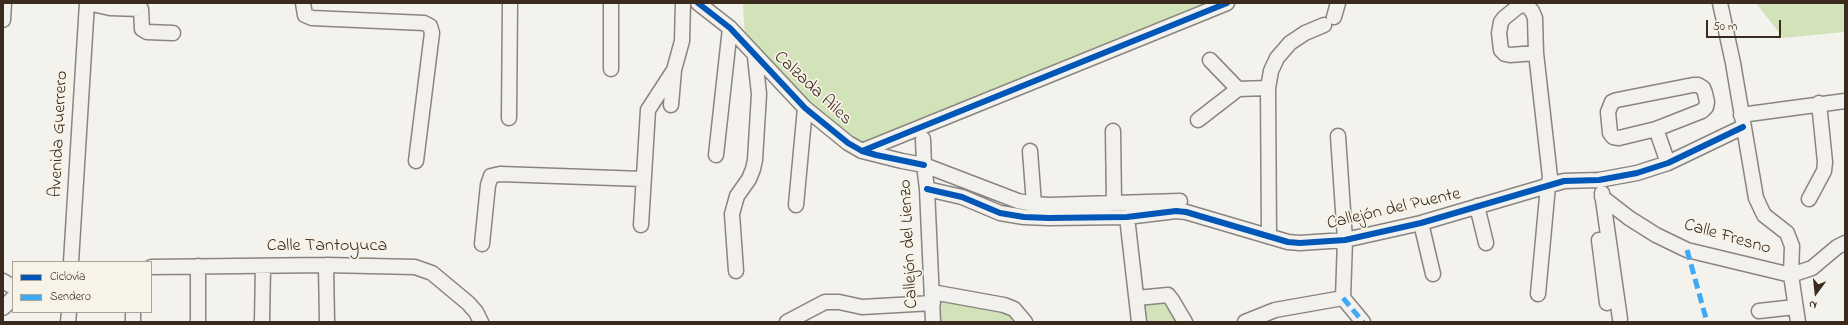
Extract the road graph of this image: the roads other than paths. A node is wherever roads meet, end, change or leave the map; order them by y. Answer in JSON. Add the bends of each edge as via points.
{"nodes":[{"id":1,"x":4,"y":3,"type":"edge"},
{"id":2,"x":303,"y":3,"type":"edge"},
{"id":3,"x":510,"y":3,"type":"edge"},
{"id":4,"x":611,"y":3,"type":"edge"},
{"id":5,"x":684,"y":3,"type":"edge"},
{"id":6,"x":698,"y":3,"type":"edge"},
{"id":7,"x":1227,"y":3,"type":"edge"},
{"id":8,"x":1338,"y":3,"type":"edge"},
{"id":9,"x":1720,"y":3,"type":"edge"},
{"id":10,"x":87,"y":5,"type":"edge"},
{"id":11,"x":142,"y":6,"type":"edge"},
{"id":12,"x":3,"y":20,"type":"edge"},
{"id":13,"x":730,"y":28,"type":"junction"},
{"id":14,"x":173,"y":33,"type":"dead end"},
{"id":15,"x":1536,"y":53,"type":"dead end"},
{"id":16,"x":755,"y":57,"type":"junction"},
{"id":17,"x":1210,"y":60,"type":"dead end"},
{"id":18,"x":611,"y":69,"type":"dead end"},
{"id":19,"x":674,"y":70,"type":"junction"},
{"id":20,"x":1268,"y":88,"type":"junction"},
{"id":21,"x":1238,"y":89,"type":"junction"},
{"id":22,"x":1845,"y":101,"type":"edge"},
{"id":23,"x":1819,"y":103,"type":"junction"},
{"id":24,"x":671,"y":104,"type":"dead end"},
{"id":25,"x":805,"y":108,"type":"junction"},
{"id":26,"x":509,"y":118,"type":"dead end"},
{"id":27,"x":1198,"y":120,"type":"dead end"},
{"id":28,"x":1742,"y":121,"type":"junction"},
{"id":29,"x":1656,"y":129,"type":"junction"},
{"id":30,"x":1113,"y":131,"type":"dead end"},
{"id":31,"x":1338,"y":136,"type":"dead end"},
{"id":32,"x":923,"y":139,"type":"dead end"},
{"id":33,"x":862,"y":150,"type":"junction"},
{"id":34,"x":1030,"y":151,"type":"dead end"},
{"id":35,"x":716,"y":155,"type":"dead end"},
{"id":36,"x":416,"y":161,"type":"dead end"},
{"id":37,"x":1668,"y":163,"type":"junction"},
{"id":38,"x":924,"y":165,"type":"junction"},
{"id":39,"x":643,"y":179,"type":"junction"},
{"id":40,"x":1595,"y":180,"type":"junction"},
{"id":41,"x":1548,"y":186,"type":"junction"},
{"id":42,"x":927,"y":189,"type":"junction"},
{"id":43,"x":1602,"y":197,"type":"junction"},
{"id":44,"x":1809,"y":199,"type":"dead end"},
{"id":45,"x":1180,"y":201,"type":"dead end"},
{"id":46,"x":1034,"y":204,"type":"junction"},
{"id":47,"x":1114,"y":204,"type":"junction"},
{"id":48,"x":796,"y":206,"type":"dead end"},
{"id":49,"x":1477,"y":206,"type":"junction"},
{"id":50,"x":1127,"y":216,"type":"junction"},
{"id":51,"x":1421,"y":223,"type":"junction"},
{"id":52,"x":641,"y":225,"type":"dead end"},
{"id":53,"x":1269,"y":235,"type":"junction"},
{"id":54,"x":1345,"y":240,"type":"junction"},
{"id":55,"x":1486,"y":243,"type":"dead end"},
{"id":56,"x":1845,"y":243,"type":"edge"},
{"id":57,"x":482,"y":244,"type":"dead end"},
{"id":58,"x":71,"y":261,"type":"edge"},
{"id":59,"x":326,"y":265,"type":"junction"},
{"id":60,"x":198,"y":266,"type":"junction"},
{"id":61,"x":263,"y":266,"type":"junction"},
{"id":62,"x":152,"y":267,"type":"edge"},
{"id":63,"x":736,"y":271,"type":"dead end"},
{"id":64,"x":1433,"y":274,"type":"dead end"},
{"id":65,"x":1791,"y":275,"type":"junction"},
{"id":66,"x":3,"y":281,"type":"edge"},
{"id":67,"x":12,"y":286,"type":"edge"},
{"id":68,"x":1538,"y":294,"type":"dead end"},
{"id":69,"x":933,"y":297,"type":"junction"},
{"id":70,"x":1137,"y":298,"type":"junction"},
{"id":71,"x":1343,"y":298,"type":"junction"},
{"id":72,"x":12,"y":299,"type":"edge"},
{"id":73,"x":1607,"y":303,"type":"dead end"},
{"id":74,"x":1795,"y":307,"type":"junction"},
{"id":75,"x":3,"y":308,"type":"edge"},
{"id":76,"x":1759,"y":311,"type":"dead end"},
{"id":77,"x":1620,"y":320,"type":"dead end"},
{"id":78,"x":198,"y":322,"type":"edge"},
{"id":79,"x":262,"y":322,"type":"edge"},
{"id":80,"x":327,"y":322,"type":"edge"},
{"id":81,"x":481,"y":322,"type":"edge"},
{"id":82,"x":787,"y":322,"type":"edge"},
{"id":83,"x":933,"y":322,"type":"edge"},
{"id":84,"x":1026,"y":322,"type":"edge"},
{"id":85,"x":1139,"y":322,"type":"edge"},
{"id":86,"x":1185,"y":322,"type":"edge"},
{"id":87,"x":1245,"y":322,"type":"edge"},
{"id":88,"x":1363,"y":322,"type":"edge"},
{"id":89,"x":1798,"y":322,"type":"edge"}],
"edges":[{"from":1,"to":12,"type":"street"},
{"from":2,"to":36,"type":"street","via":[[305,15],[312,18],[424,23],[430,26],[432,33]]},
{"from":3,"to":26,"type":"street"},
{"from":4,"to":18,"type":"street"},
{"from":5,"to":19,"type":"street","via":[[682,41]]},
{"from":6,"to":13,"type":"street","name":"Calzada Ailes"},
{"from":7,"to":33,"type":"street"},
{"from":8,"to":20,"type":"street","via":[[1329,21],[1290,43],[1277,58],[1271,71]]},
{"from":9,"to":28,"type":"street"},
{"from":10,"to":11,"type":"street","via":[[110,8]]},
{"from":10,"to":58,"type":"street","name":"Avenida Guerrero"},
{"from":11,"to":14,"type":"street","via":[[142,29],[147,32]]},
{"from":13,"to":16,"type":"street","name":"Calzada Ailes"},
{"from":13,"to":35,"type":"street"},
{"from":15,"to":41,"type":"street","via":[[1550,177]]},
{"from":16,"to":25,"type":"street","name":"Calzada Ailes"},
{"from":16,"to":63,"type":"street","via":[[759,94],[753,169],[737,196],[732,214]]},
{"from":17,"to":21,"type":"street"},
{"from":19,"to":24,"type":"street"},
{"from":19,"to":39,"type":"street","via":[[648,110]]},
{"from":20,"to":21,"type":"street"},
{"from":20,"to":53,"type":"street"},
{"from":21,"to":27,"type":"street"},
{"from":22,"to":23,"type":"street","name":"Callejón del Puente"},
{"from":23,"to":28,"type":"street","name":"Callejón del Puente"},
{"from":23,"to":44,"type":"street","via":[[1825,162],[1824,170]]},
{"from":25,"to":33,"type":"street","name":"Calzada Ailes","via":[[848,143]]},
{"from":25,"to":48,"type":"street"},
{"from":28,"to":37,"type":"street","name":"Callejón del Puente"},
{"from":28,"to":65,"type":"street","via":[[1759,207],[1764,215],[1790,238]]},
{"from":29,"to":29,"type":"street","via":[[1702,111],[1707,102],[1703,88],[1693,85],[1617,100],[1609,107],[1610,133],[1613,137],[1619,138]]},
{"from":29,"to":37,"type":"street"},
{"from":30,"to":47,"type":"street"},
{"from":31,"to":54,"type":"street"},
{"from":32,"to":38,"type":"street","name":"Callejón del Lienzo"},
{"from":33,"to":38,"type":"street","name":"Calzada Ailes"},
{"from":34,"to":46,"type":"street"},
{"from":37,"to":40,"type":"street","name":"Callejón del Puente","via":[[1637,173]]},
{"from":38,"to":42,"type":"street","name":"Callejón del Lienzo"},
{"from":38,"to":46,"type":"street","name":"Calzada Ailes","via":[[1018,201]]},
{"from":39,"to":52,"type":"street"},
{"from":39,"to":57,"type":"street","via":[[500,174],[491,176]]},
{"from":40,"to":41,"type":"street","name":"Callejón del Puente","via":[[1564,181]]},
{"from":40,"to":43,"type":"street"},
{"from":40,"to":73,"type":"street"},
{"from":41,"to":49,"type":"street","name":"Callejón del Puente"},
{"from":41,"to":68,"type":"street"},
{"from":42,"to":50,"type":"street","name":"Callejón del Puente","via":[[962,197],[1000,212],[1024,217]]},
{"from":42,"to":69,"type":"street","name":"Callejón del Lienzo"},
{"from":43,"to":65,"type":"street","name":"Calle Fresno","via":[[1656,235],[1687,250]]},
{"from":43,"to":77,"type":"street"},
{"from":45,"to":47,"type":"street","name":"Calzada Ailes"},
{"from":46,"to":47,"type":"street","name":"Calzada Ailes"},
{"from":49,"to":51,"type":"street","name":"Callejón del Puente"},
{"from":49,"to":55,"type":"street"},
{"from":50,"to":53,"type":"street","name":"Callejón del Puente","via":[[1186,212]]},
{"from":50,"to":70,"type":"street"},
{"from":51,"to":54,"type":"street","name":"Callejón del Puente"},
{"from":51,"to":64,"type":"street"},
{"from":53,"to":54,"type":"street","name":"Callejón del Puente","via":[[1288,242],[1300,243]]},
{"from":54,"to":71,"type":"street"},
{"from":56,"to":65,"type":"street","via":[[1812,268]]},
{"from":59,"to":61,"type":"street","name":"Calle Tantoyuca"},
{"from":59,"to":80,"type":"street"},
{"from":59,"to":81,"type":"street","name":"Calle Tantoyuca","via":[[424,270],[432,273],[468,303]]},
{"from":60,"to":61,"type":"street","name":"Calle Tantoyuca"},
{"from":60,"to":62,"type":"street","name":"Calle Tantoyuca"},
{"from":60,"to":78,"type":"street"},
{"from":61,"to":79,"type":"street"},
{"from":65,"to":74,"type":"street"},
{"from":66,"to":67,"type":"street"},
{"from":69,"to":82,"type":"street","via":[[862,307],[825,302]]},
{"from":69,"to":83,"type":"street","name":"Callejón del Lienzo"},
{"from":69,"to":84,"type":"street","via":[[1004,305],[1014,309]]},
{"from":70,"to":85,"type":"street"},
{"from":70,"to":86,"type":"street","via":[[1168,295]]},
{"from":71,"to":87,"type":"street","via":[[1275,310]]},
{"from":71,"to":88,"type":"street"},
{"from":72,"to":75,"type":"street"},
{"from":74,"to":76,"type":"street"},
{"from":74,"to":89,"type":"street"}]}
